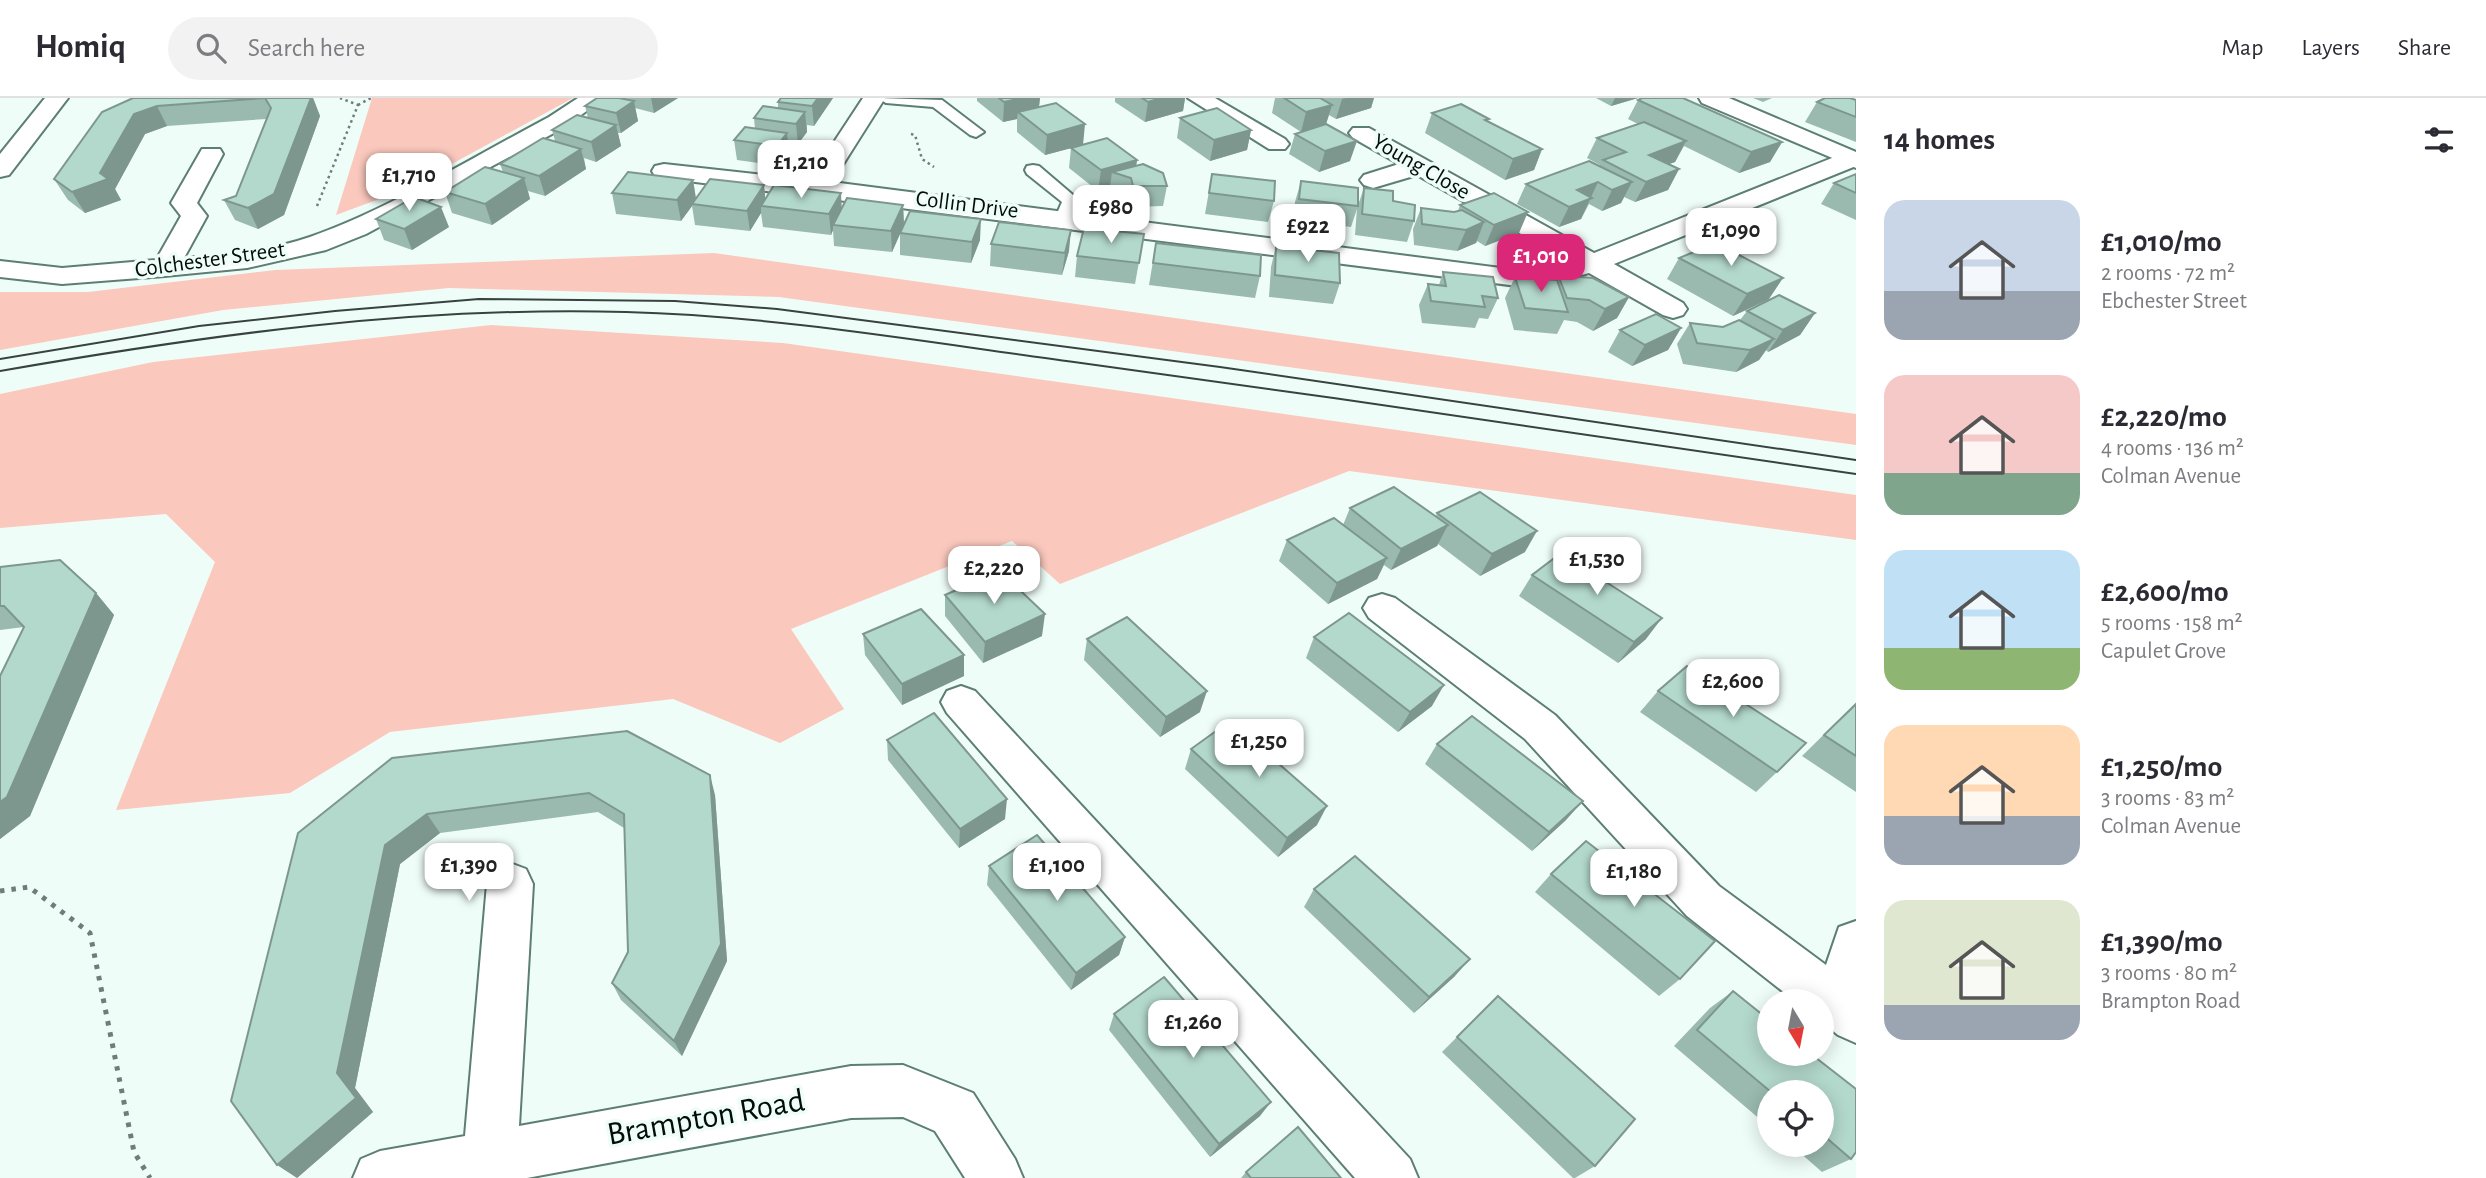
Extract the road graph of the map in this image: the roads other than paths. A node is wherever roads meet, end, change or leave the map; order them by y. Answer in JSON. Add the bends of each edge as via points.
{"nodes":[{"id":1,"x":57,"y":98,"type":"edge"},
{"id":2,"x":593,"y":98,"type":"edge"},
{"id":3,"x":874,"y":98,"type":"edge"},
{"id":4,"x":886,"y":98,"type":"edge"},
{"id":5,"x":1199,"y":98,"type":"edge"},
{"id":6,"x":1710,"y":98,"type":"edge"},
{"id":7,"x":976,"y":132,"type":"dead end"},
{"id":8,"x":1361,"y":133,"type":"dead end"},
{"id":9,"x":1277,"y":144,"type":"dead end"},
{"id":10,"x":211,"y":154,"type":"dead end"},
{"id":11,"x":1854,"y":160,"type":"edge"},
{"id":12,"x":1419,"y":166,"type":"junction"},
{"id":13,"x":0,"y":170,"type":"edge"},
{"id":14,"x":1033,"y":170,"type":"dead end"},
{"id":15,"x":664,"y":171,"type":"dead end"},
{"id":16,"x":1373,"y":180,"type":"dead end"},
{"id":17,"x":816,"y":188,"type":"junction"},
{"id":18,"x":1064,"y":218,"type":"junction"},
{"id":19,"x":1590,"y":264,"type":"junction"},
{"id":20,"x":165,"y":268,"type":"junction"},
{"id":21,"x":0,"y":270,"type":"edge"},
{"id":22,"x":1673,"y":309,"type":"dead end"},
{"id":23,"x":1382,"y":608,"type":"dead end"},
{"id":24,"x":961,"y":702,"type":"dead end"},
{"id":25,"x":510,"y":884,"type":"dead end"},
{"id":26,"x":1856,"y":943,"type":"edge"},
{"id":27,"x":1847,"y":1011,"type":"edge"},
{"id":28,"x":490,"y":1156,"type":"junction"},
{"id":29,"x":380,"y":1178,"type":"edge"},
{"id":30,"x":996,"y":1178,"type":"edge"},
{"id":31,"x":1391,"y":1178,"type":"edge"}],
"edges":[{"from":1,"to":13,"type":"street"},
{"from":2,"to":20,"type":"street","name":"Colchester Street","via":[[557,122],[357,228],[316,244],[247,260]]},
{"from":3,"to":17,"type":"street"},
{"from":4,"to":7,"type":"lane","via":[[937,103]]},
{"from":5,"to":9,"type":"street"},
{"from":6,"to":11,"type":"street"},
{"from":8,"to":12,"type":"street","name":"Young Close"},
{"from":10,"to":20,"type":"street","via":[[184,203],[194,216]]},
{"from":11,"to":19,"type":"street"},
{"from":12,"to":16,"type":"street"},
{"from":12,"to":19,"type":"street","name":"Young Close"},
{"from":14,"to":18,"type":"lane","via":[[1071,201]]},
{"from":15,"to":17,"type":"street","name":"Collin Drive"},
{"from":17,"to":18,"type":"street","name":"Collin Drive"},
{"from":18,"to":19,"type":"street","name":"Collin Drive","via":[[1533,280]]},
{"from":19,"to":22,"type":"street","name":"Young Close"},
{"from":20,"to":21,"type":"street","name":"Colchester Street","via":[[62,276]]},
{"from":23,"to":27,"type":"street","via":[[1539,727],[1703,901]]},
{"from":24,"to":31,"type":"street"},
{"from":25,"to":28,"type":"street"},
{"from":26,"to":27,"type":"street"},
{"from":28,"to":29,"type":"street","name":"Brampton Road"},
{"from":28,"to":30,"type":"street","name":"Brampton Road","via":[[851,1092],[903,1091],[954,1112]]}]}
